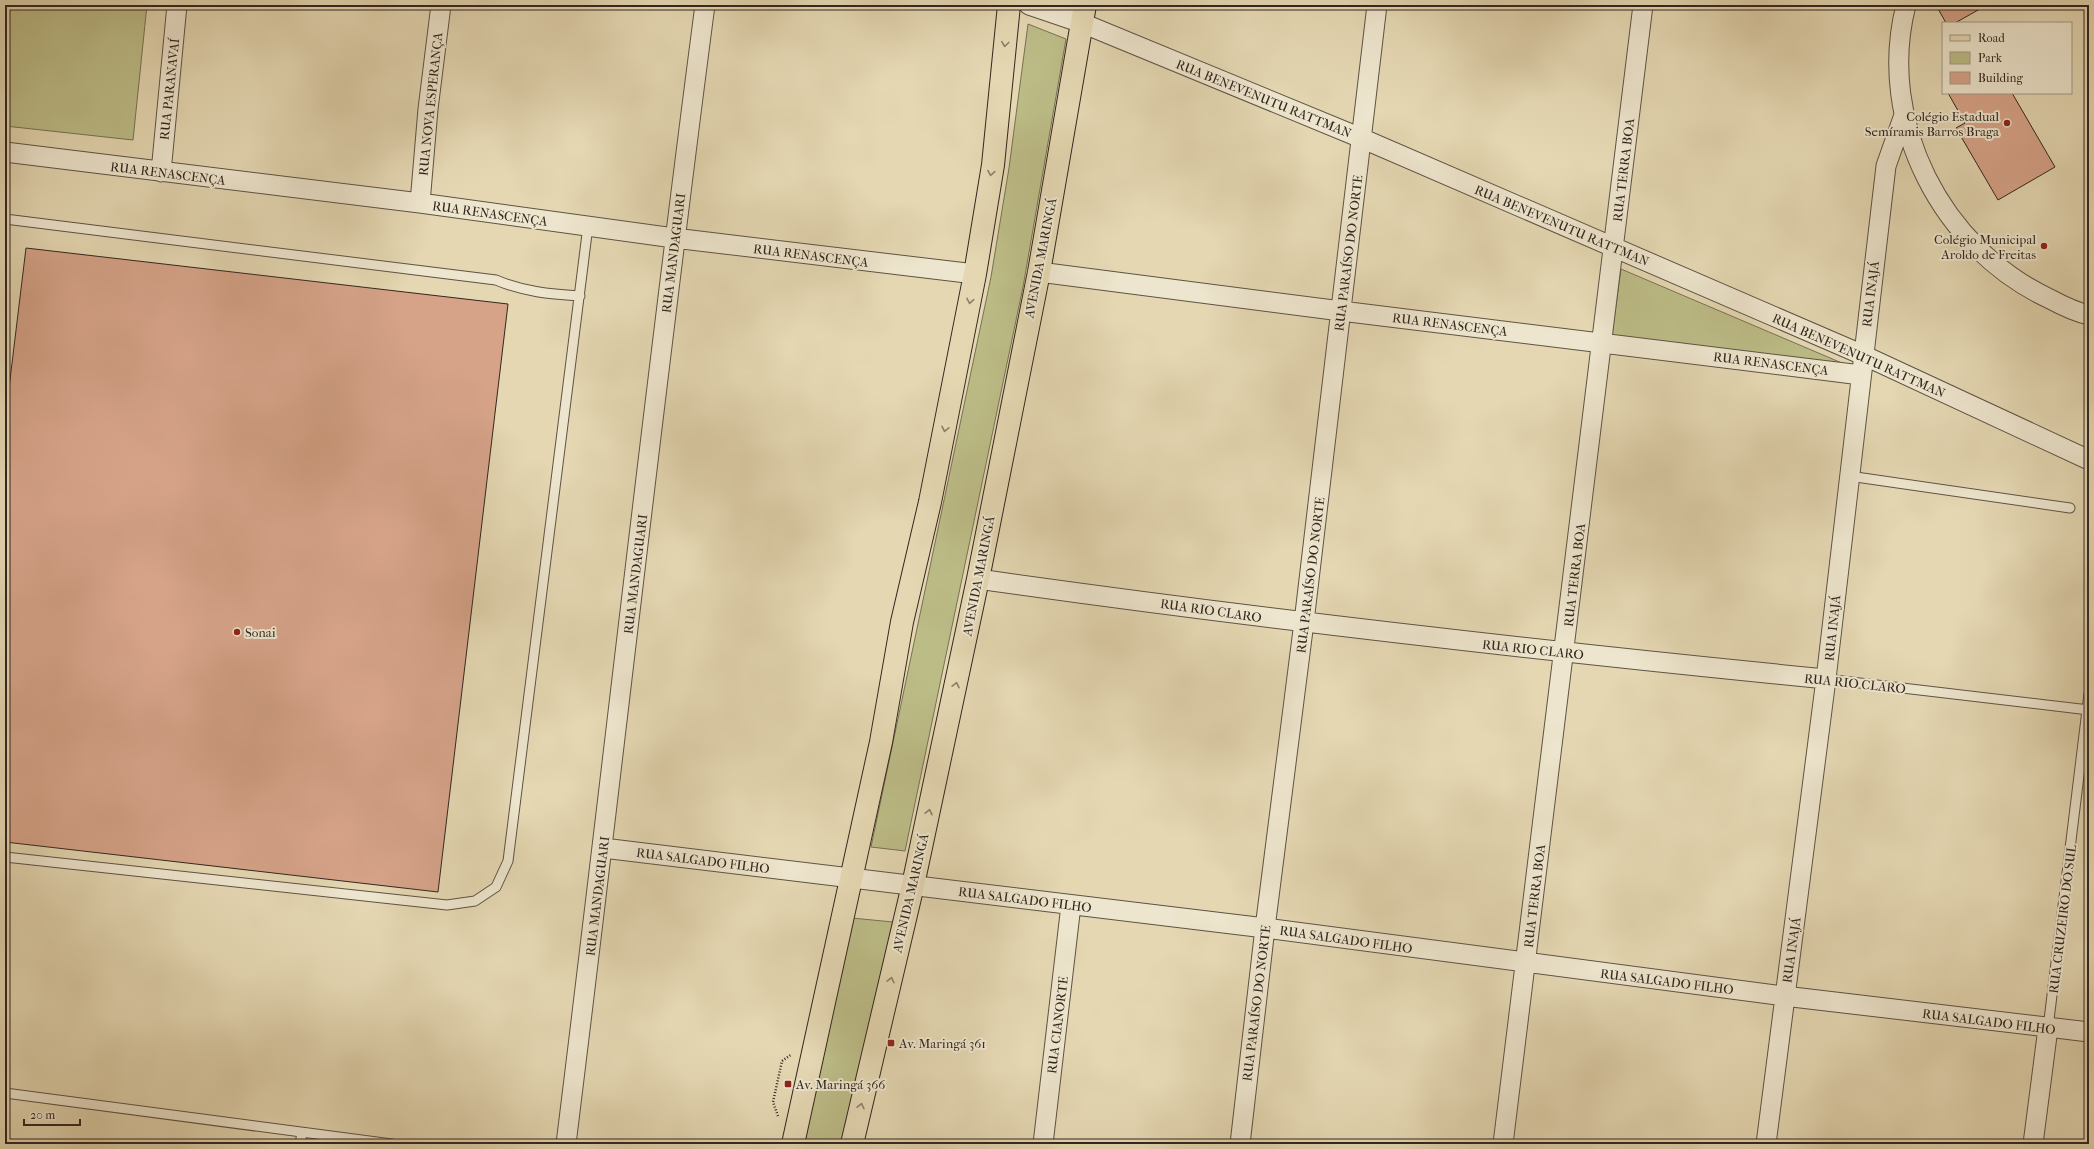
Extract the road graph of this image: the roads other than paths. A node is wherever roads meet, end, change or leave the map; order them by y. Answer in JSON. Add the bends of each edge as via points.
{"nodes":[{"id":1,"x":177,"y":5,"type":"edge"},
{"id":2,"x":441,"y":5,"type":"edge"},
{"id":3,"x":705,"y":5,"type":"edge"},
{"id":4,"x":1010,"y":5,"type":"edge"},
{"id":5,"x":1029,"y":5,"type":"edge"},
{"id":6,"x":1377,"y":5,"type":"edge"},
{"id":7,"x":1643,"y":5,"type":"edge"},
{"id":8,"x":1906,"y":5,"type":"edge"},
{"id":9,"x":1084,"y":14,"type":"edge"},
{"id":10,"x":1904,"y":115,"type":"junction"},
{"id":11,"x":1362,"y":138,"type":"junction"},
{"id":12,"x":5,"y":152,"type":"edge"},
{"id":13,"x":161,"y":172,"type":"junction"},
{"id":14,"x":420,"y":203,"type":"junction"},
{"id":15,"x":5,"y":219,"type":"edge"},
{"id":16,"x":588,"y":226,"type":"junction"},
{"id":17,"x":674,"y":238,"type":"junction"},
{"id":18,"x":1614,"y":247,"type":"junction"},
{"id":19,"x":1039,"y":272,"type":"junction"},
{"id":20,"x":975,"y":274,"type":"junction"},
{"id":21,"x":580,"y":296,"type":"junction"},
{"id":22,"x":1341,"y":311,"type":"junction"},
{"id":23,"x":2089,"y":315,"type":"edge"},
{"id":24,"x":1603,"y":342,"type":"junction"},
{"id":25,"x":1863,"y":355,"type":"junction"},
{"id":26,"x":1861,"y":375,"type":"junction"},
{"id":27,"x":2089,"y":460,"type":"edge"},
{"id":28,"x":1850,"y":476,"type":"junction"},
{"id":29,"x":2070,"y":508,"type":"dead end"},
{"id":30,"x":978,"y":579,"type":"junction"},
{"id":31,"x":1304,"y":622,"type":"junction"},
{"id":32,"x":1564,"y":653,"type":"junction"},
{"id":33,"x":1826,"y":679,"type":"junction"},
{"id":34,"x":2089,"y":694,"type":"edge"},
{"id":35,"x":2088,"y":710,"type":"edge"},
{"id":36,"x":603,"y":848,"type":"junction"},
{"id":37,"x":5,"y":857,"type":"edge"},
{"id":38,"x":852,"y":878,"type":"junction"},
{"id":39,"x":913,"y":885,"type":"junction"},
{"id":40,"x":1071,"y":905,"type":"junction"},
{"id":41,"x":1265,"y":928,"type":"junction"},
{"id":42,"x":1526,"y":963,"type":"junction"},
{"id":43,"x":1784,"y":996,"type":"junction"},
{"id":44,"x":2048,"y":1028,"type":"junction"},
{"id":45,"x":2089,"y":1032,"type":"edge"},
{"id":46,"x":5,"y":1092,"type":"edge"},
{"id":47,"x":302,"y":1133,"type":"junction"},
{"id":48,"x":300,"y":1144,"type":"edge"},
{"id":49,"x":392,"y":1144,"type":"edge"},
{"id":50,"x":566,"y":1144,"type":"edge"},
{"id":51,"x":794,"y":1144,"type":"edge"},
{"id":52,"x":852,"y":1144,"type":"edge"},
{"id":53,"x":1043,"y":1144,"type":"edge"},
{"id":54,"x":1240,"y":1144,"type":"edge"},
{"id":55,"x":1503,"y":1144,"type":"edge"},
{"id":56,"x":1766,"y":1144,"type":"edge"},
{"id":57,"x":2033,"y":1144,"type":"edge"}],
"edges":[{"from":1,"to":13,"type":"street","name":"RUA PARANAVAÍ"},
{"from":2,"to":14,"type":"street","name":"RUA NOVA ESPERANÇA"},
{"from":3,"to":17,"type":"street","name":"RUA MANDAGUARI"},
{"from":4,"to":20,"type":"main road","one_way":true,"via":[[992,165]]},
{"from":5,"to":9,"type":"street","name":"RUA BENEVENUTU RATTMAN"},
{"from":6,"to":11,"type":"street","name":"RUA PARAÍSO DO NORTE"},
{"from":7,"to":18,"type":"street","name":"RUA TERRA BOA"},
{"from":8,"to":10,"type":"street","via":[[1899,48],[1899,81]]},
{"from":9,"to":11,"type":"street","name":"RUA BENEVENUTU RATTMAN"},
{"from":9,"to":19,"type":"main road","name":"AVENIDA MARINGÁ"},
{"from":10,"to":23,"type":"street","via":[[1920,167],[1947,215],[1983,256],[2027,289]]},
{"from":10,"to":25,"type":"street","name":"RUA INAJÁ","via":[[1886,166]]},
{"from":11,"to":18,"type":"street","name":"RUA BENEVENUTU RATTMAN"},
{"from":11,"to":22,"type":"street","name":"RUA PARAÍSO DO NORTE"},
{"from":12,"to":13,"type":"street","name":"RUA RENASCENÇA"},
{"from":13,"to":14,"type":"street","name":"RUA RENASCENÇA"},
{"from":14,"to":16,"type":"street","name":"RUA RENASCENÇA"},
{"from":15,"to":21,"type":"lane","via":[[496,280],[515,289],[536,293]]},
{"from":16,"to":17,"type":"street","name":"RUA RENASCENÇA"},
{"from":16,"to":21,"type":"lane"},
{"from":17,"to":20,"type":"street","name":"RUA RENASCENÇA"},
{"from":17,"to":36,"type":"street","name":"RUA MANDAGUARI"},
{"from":18,"to":24,"type":"street","name":"RUA TERRA BOA"},
{"from":18,"to":25,"type":"street","name":"RUA BENEVENUTU RATTMAN"},
{"from":19,"to":22,"type":"street","name":"RUA RENASCENÇA"},
{"from":19,"to":30,"type":"main road","name":"AVENIDA MARINGÁ"},
{"from":20,"to":38,"type":"main road","one_way":true,"via":[[930,502],[902,622]]},
{"from":21,"to":37,"type":"lane","via":[[508,861],[496,887],[475,901],[447,905]]},
{"from":22,"to":24,"type":"street","name":"RUA RENASCENÇA"},
{"from":22,"to":31,"type":"street","name":"RUA PARAÍSO DO NORTE"},
{"from":24,"to":26,"type":"street","name":"RUA RENASCENÇA"},
{"from":24,"to":32,"type":"street","name":"RUA TERRA BOA"},
{"from":25,"to":26,"type":"street","name":"RUA INAJÁ"},
{"from":25,"to":27,"type":"street","name":"RUA BENEVENUTU RATTMAN"},
{"from":26,"to":28,"type":"street","name":"RUA INAJÁ"},
{"from":28,"to":29,"type":"lane"},
{"from":28,"to":33,"type":"street","name":"RUA INAJÁ"},
{"from":30,"to":31,"type":"street","name":"RUA RIO CLARO"},
{"from":39,"to":30,"type":"main road","name":"AVENIDA MARINGÁ","one_way":true},
{"from":31,"to":32,"type":"street","name":"RUA RIO CLARO"},
{"from":31,"to":41,"type":"street","name":"RUA PARAÍSO DO NORTE"},
{"from":32,"to":33,"type":"street","name":"RUA RIO CLARO"},
{"from":32,"to":42,"type":"street","name":"RUA TERRA BOA"},
{"from":33,"to":35,"type":"lane","name":"RUA RIO CLARO"},
{"from":33,"to":43,"type":"street","name":"RUA INAJÁ"},
{"from":34,"to":35,"type":"lane","name":"RUA CRUZEIRO DO SUL"},
{"from":35,"to":44,"type":"lane","name":"RUA CRUZEIRO DO SUL"},
{"from":36,"to":38,"type":"street","name":"RUA SALGADO FILHO"},
{"from":36,"to":50,"type":"street","name":"RUA MANDAGUARI"},
{"from":38,"to":39,"type":"street","name":"RUA SALGADO FILHO"},
{"from":38,"to":51,"type":"main road"},
{"from":39,"to":40,"type":"street","name":"RUA SALGADO FILHO"},
{"from":52,"to":39,"type":"main road","name":"AVENIDA MARINGÁ","one_way":true},
{"from":40,"to":41,"type":"street","name":"RUA SALGADO FILHO"},
{"from":40,"to":53,"type":"street","name":"RUA CIANORTE"},
{"from":41,"to":42,"type":"street","name":"RUA SALGADO FILHO"},
{"from":41,"to":54,"type":"street","name":"RUA PARAÍSO DO NORTE"},
{"from":42,"to":43,"type":"street","name":"RUA SALGADO FILHO"},
{"from":42,"to":55,"type":"street","name":"RUA TERRA BOA"},
{"from":43,"to":44,"type":"street","name":"RUA SALGADO FILHO"},
{"from":43,"to":56,"type":"street","name":"RUA INAJÁ"},
{"from":44,"to":45,"type":"street","name":"RUA SALGADO FILHO"},
{"from":44,"to":57,"type":"street","name":"RUA CRUZEIRO DO SUL"},
{"from":46,"to":47,"type":"lane"},
{"from":47,"to":48,"type":"lane"},
{"from":47,"to":49,"type":"lane"}]}
